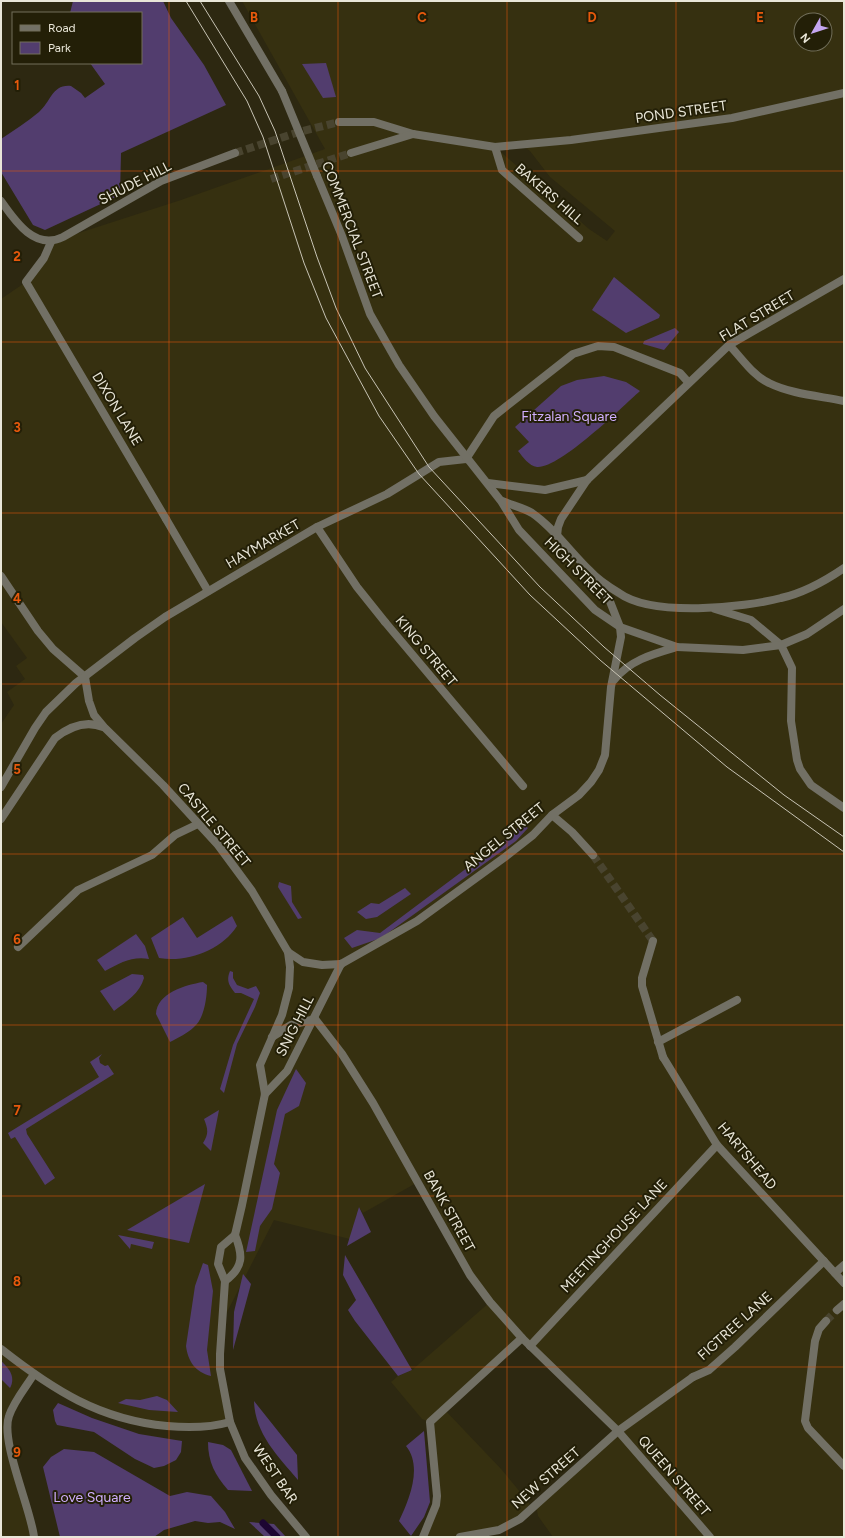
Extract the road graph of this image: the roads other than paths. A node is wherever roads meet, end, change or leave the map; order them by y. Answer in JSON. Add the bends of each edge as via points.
{"nodes":[{"id":1,"x":229,"y":1,"type":"edge"},
{"id":2,"x":844,"y":93,"type":"edge"},
{"id":3,"x":339,"y":122,"type":"tunnel mouth"},
{"id":4,"x":413,"y":134,"type":"junction"},
{"id":5,"x":495,"y":147,"type":"junction"},
{"id":6,"x":235,"y":153,"type":"tunnel mouth"},
{"id":7,"x":351,"y":153,"type":"tunnel mouth"},
{"id":8,"x":1,"y":201,"type":"edge"},
{"id":9,"x":579,"y":238,"type":"dead end"},
{"id":10,"x":51,"y":242,"type":"junction"},
{"id":11,"x":844,"y":279,"type":"edge"},
{"id":12,"x":729,"y":345,"type":"junction"},
{"id":13,"x":688,"y":382,"type":"junction"},
{"id":14,"x":844,"y":401,"type":"edge"},
{"id":15,"x":466,"y":458,"type":"junction"},
{"id":16,"x":587,"y":480,"type":"junction"},
{"id":17,"x":488,"y":483,"type":"junction"},
{"id":18,"x":502,"y":501,"type":"junction"},
{"id":19,"x":317,"y":527,"type":"junction"},
{"id":20,"x":557,"y":536,"type":"junction"},
{"id":21,"x":844,"y":568,"type":"edge"},
{"id":22,"x":591,"y":572,"type":"junction"},
{"id":23,"x":1,"y":576,"type":"edge"},
{"id":24,"x":208,"y":591,"type":"junction"},
{"id":25,"x":715,"y":609,"type":"junction"},
{"id":26,"x":844,"y":609,"type":"edge"},
{"id":27,"x":620,"y":627,"type":"junction"},
{"id":28,"x":781,"y":645,"type":"junction"},
{"id":29,"x":677,"y":647,"type":"junction"},
{"id":30,"x":85,"y":677,"type":"junction"},
{"id":31,"x":614,"y":681,"type":"junction"},
{"id":32,"x":104,"y":727,"type":"junction"},
{"id":33,"x":522,"y":786,"type":"dead end"},
{"id":34,"x":1,"y":788,"type":"edge"},
{"id":35,"x":844,"y":808,"type":"edge"},
{"id":36,"x":552,"y":815,"type":"junction"},
{"id":37,"x":1,"y":819,"type":"edge"},
{"id":38,"x":198,"y":824,"type":"junction"},
{"id":39,"x":593,"y":855,"type":"tunnel mouth"},
{"id":40,"x":653,"y":941,"type":"dead end"},
{"id":41,"x":18,"y":947,"type":"dead end"},
{"id":42,"x":288,"y":952,"type":"junction"},
{"id":43,"x":341,"y":964,"type":"junction"},
{"id":44,"x":737,"y":1000,"type":"dead end"},
{"id":45,"x":315,"y":1019,"type":"junction"},
{"id":46,"x":271,"y":1037,"type":"junction"},
{"id":47,"x":658,"y":1042,"type":"junction"},
{"id":48,"x":265,"y":1094,"type":"junction"},
{"id":49,"x":717,"y":1145,"type":"junction"},
{"id":50,"x":235,"y":1235,"type":"junction"},
{"id":51,"x":824,"y":1261,"type":"junction"},
{"id":52,"x":844,"y":1266,"type":"edge"},
{"id":53,"x":835,"y":1273,"type":"junction"},
{"id":54,"x":225,"y":1281,"type":"junction"},
{"id":55,"x":844,"y":1283,"type":"edge"},
{"id":56,"x":844,"y":1304,"type":"edge"},
{"id":57,"x":837,"y":1310,"type":"tunnel mouth"},
{"id":58,"x":826,"y":1321,"type":"tunnel mouth"},
{"id":59,"x":522,"y":1338,"type":"junction"},
{"id":60,"x":530,"y":1346,"type":"junction"},
{"id":61,"x":1,"y":1349,"type":"edge"},
{"id":62,"x":34,"y":1374,"type":"junction"},
{"id":63,"x":230,"y":1422,"type":"junction"},
{"id":64,"x":618,"y":1431,"type":"junction"},
{"id":65,"x":844,"y":1466,"type":"edge"},
{"id":66,"x":34,"y":1537,"type":"edge"},
{"id":67,"x":306,"y":1537,"type":"edge"},
{"id":68,"x":423,"y":1537,"type":"edge"},
{"id":69,"x":460,"y":1537,"type":"edge"},
{"id":70,"x":710,"y":1537,"type":"edge"}],
"edges":[{"from":1,"to":15,"type":"street","name":"COMMERCIAL STREET","bridge":true,"via":[[282,91],[342,236],[370,314],[422,401]]},
{"from":2,"to":5,"type":"street","name":"POND STREET","via":[[732,118],[578,139]]},
{"from":3,"to":4,"type":"street","via":[[374,122]]},
{"from":4,"to":5,"type":"street"},
{"from":4,"to":7,"type":"street"},
{"from":5,"to":9,"type":"street","name":"BAKERS HILL","via":[[502,170]]},
{"from":6,"to":10,"type":"street","name":"SHUDE HILL","via":[[161,181]]},
{"from":8,"to":10,"type":"street","via":[[14,219],[28,232]]},
{"from":10,"to":24,"type":"street","name":"DIXON LANE","via":[[44,258],[26,282]]},
{"from":11,"to":12,"type":"street","name":"FLAT STREET"},
{"from":12,"to":13,"type":"street","name":"FLAT STREET"},
{"from":12,"to":14,"type":"street","via":[[768,383]]},
{"from":13,"to":15,"type":"street","via":[[680,373],[614,347],[598,346],[573,354],[494,416]]},
{"from":13,"to":16,"type":"street"},
{"from":15,"to":17,"type":"street","name":"HIGH STREET"},
{"from":15,"to":19,"type":"street","name":"HAYMARKET","via":[[438,462],[387,494]]},
{"from":16,"to":17,"type":"street","via":[[545,490]]},
{"from":16,"to":20,"type":"street","via":[[561,519]]},
{"from":17,"to":18,"type":"street","name":"HIGH STREET"},
{"from":18,"to":20,"type":"street","name":"HIGH STREET","via":[[532,513]]},
{"from":18,"to":27,"type":"street","name":"HIGH STREET","via":[[520,530],[564,578],[595,610]]},
{"from":19,"to":24,"type":"street","name":"HAYMARKET"},
{"from":19,"to":33,"type":"street","name":"KING STREET","via":[[357,587]]},
{"from":20,"to":22,"type":"street","name":"HIGH STREET"},
{"from":21,"to":25,"type":"street","via":[[808,588],[782,598]]},
{"from":22,"to":25,"type":"street","via":[[620,595],[637,603]]},
{"from":22,"to":27,"type":"street","name":"HIGH STREET","via":[[609,599]]},
{"from":23,"to":30,"type":"street","via":[[38,631],[53,649]]},
{"from":24,"to":30,"type":"street","name":"HAYMARKET","via":[[159,621]]},
{"from":25,"to":28,"type":"street","via":[[752,620]]},
{"from":26,"to":28,"type":"street","via":[[807,634]]},
{"from":27,"to":29,"type":"street"},
{"from":27,"to":31,"type":"street","name":"ANGEL STREET","via":[[621,637]]},
{"from":28,"to":29,"type":"street","via":[[743,650]]},
{"from":28,"to":35,"type":"street","via":[[792,668],[791,721],[800,769],[811,785]]},
{"from":29,"to":31,"type":"street","via":[[636,661]]},
{"from":30,"to":32,"type":"street","name":"CASTLE STREET","via":[[94,715]]},
{"from":30,"to":34,"type":"street","name":"HAYMARKET","via":[[46,712]]},
{"from":31,"to":36,"type":"street","name":"ANGEL STREET","via":[[611,687],[605,755],[599,770],[579,795]]},
{"from":32,"to":37,"type":"street","via":[[96,724],[79,725],[65,730],[55,738]]},
{"from":32,"to":38,"type":"street","name":"CASTLE STREET","via":[[140,761]]},
{"from":36,"to":39,"type":"street"},
{"from":36,"to":43,"type":"street","name":"ANGEL STREET","via":[[527,839],[416,921]]},
{"from":38,"to":41,"type":"street","via":[[175,835],[152,855],[78,890]]},
{"from":38,"to":42,"type":"street","name":"CASTLE STREET","via":[[218,845],[252,891]]},
{"from":40,"to":47,"type":"street","name":"HARTSHEAD","via":[[642,986]]},
{"from":42,"to":43,"type":"street","name":"CASTLE STREET","via":[[303,962]]},
{"from":42,"to":46,"type":"street","name":"SNIG HILL","via":[[289,988],[282,1015]]},
{"from":43,"to":45,"type":"street","name":"SNIG HILL"},
{"from":44,"to":47,"type":"street"},
{"from":45,"to":46,"type":"street","via":[[291,1025]]},
{"from":45,"to":48,"type":"street","name":"SNIG HILL","via":[[287,1071]]},
{"from":45,"to":59,"type":"street","name":"BANK STREET","via":[[342,1054],[373,1103],[470,1275]]},
{"from":46,"to":48,"type":"street","name":"SNIG HILL","via":[[260,1065]]},
{"from":47,"to":49,"type":"street","name":"HARTSHEAD","via":[[663,1058]]},
{"from":48,"to":50,"type":"street","name":"SNIG HILL"},
{"from":49,"to":51,"type":"street","name":"HARTSHEAD"},
{"from":49,"to":60,"type":"street","name":"MEETINGHOUSE LANE"},
{"from":50,"to":54,"type":"street","via":[[222,1247],[218,1264]]},
{"from":50,"to":54,"type":"street","via":[[242,1251],[236,1273]]},
{"from":51,"to":53,"type":"street","name":"HARTSHEAD"},
{"from":51,"to":64,"type":"street","name":"FIGTREE LANE","via":[[709,1370],[693,1377]]},
{"from":52,"to":53,"type":"street"},
{"from":53,"to":55,"type":"street","name":"HARTSHEAD"},
{"from":54,"to":63,"type":"street","via":[[220,1369]]},
{"from":56,"to":57,"type":"street"},
{"from":58,"to":65,"type":"street","via":[[819,1329],[816,1341],[804,1419],[808,1428]]},
{"from":59,"to":60,"type":"street","name":"BANK STREET"},
{"from":59,"to":68,"type":"street","via":[[430,1422],[437,1496]]},
{"from":60,"to":64,"type":"street","name":"BANK STREET"},
{"from":61,"to":62,"type":"street"},
{"from":62,"to":63,"type":"street","via":[[67,1396],[102,1412],[140,1424],[192,1428]]},
{"from":62,"to":66,"type":"street","via":[[8,1417],[8,1429]]},
{"from":63,"to":67,"type":"street","name":"WEST BAR","via":[[245,1458],[258,1478]]},
{"from":64,"to":69,"type":"street","name":"NEW STREET","via":[[520,1519],[499,1530]]},
{"from":64,"to":70,"type":"street","name":"QUEEN STREET"}]}
